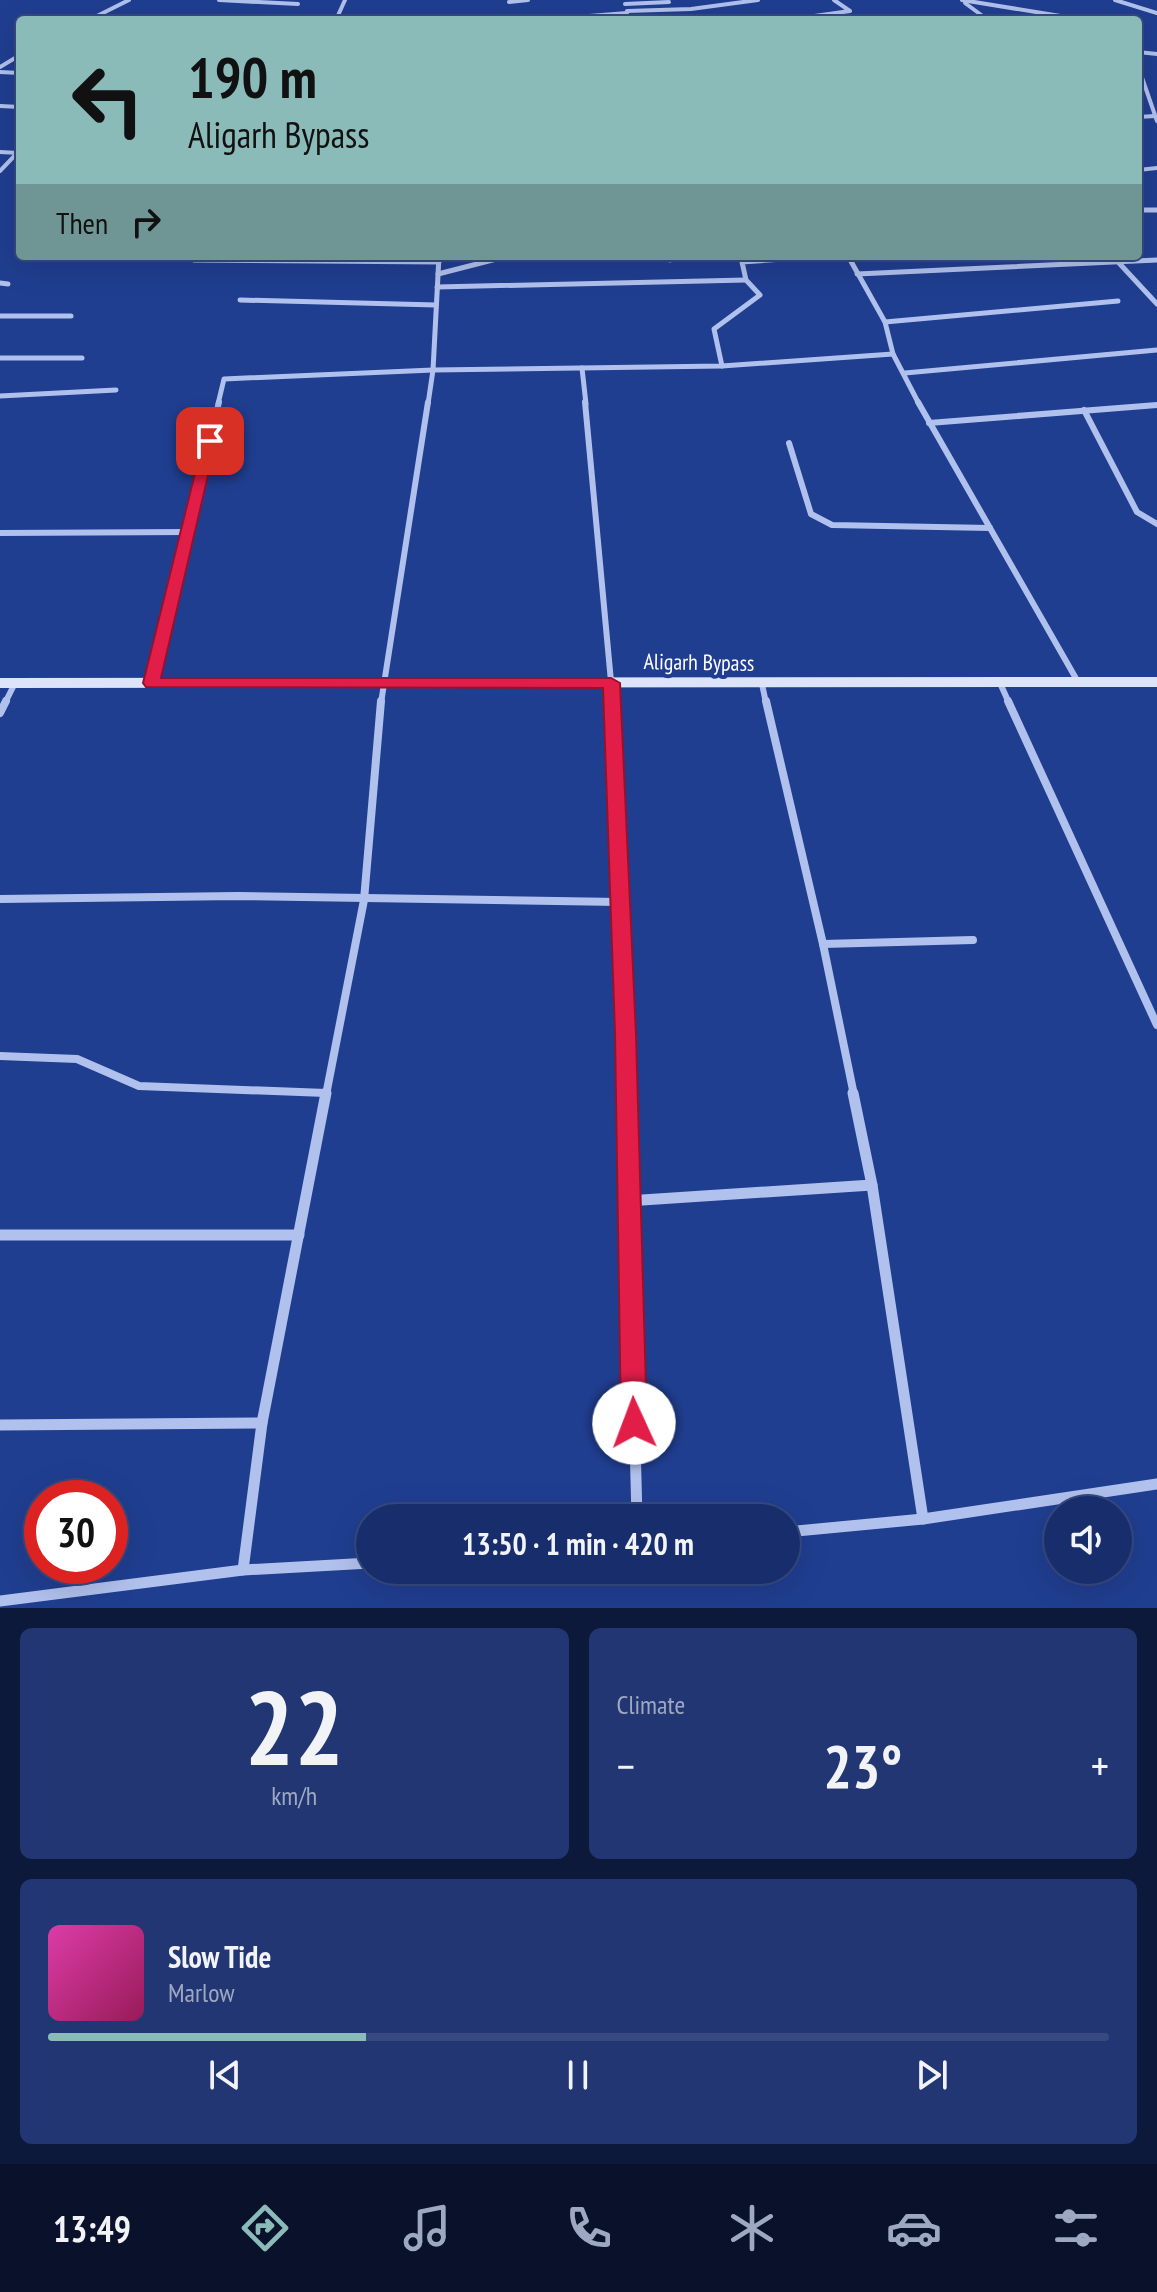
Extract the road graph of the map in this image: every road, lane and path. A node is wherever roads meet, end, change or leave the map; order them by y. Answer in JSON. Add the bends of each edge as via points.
{"nodes":[{"id":1,"x":129,"y":0,"type":"edge"},
{"id":2,"x":219,"y":0,"type":"edge"},
{"id":3,"x":528,"y":0,"type":"edge"},
{"id":4,"x":758,"y":0,"type":"edge"},
{"id":5,"x":834,"y":0,"type":"edge"},
{"id":6,"x":844,"y":0,"type":"edge"},
{"id":7,"x":962,"y":0,"type":"edge"},
{"id":8,"x":1115,"y":0,"type":"edge"},
{"id":9,"x":509,"y":2,"type":"edge"},
{"id":10,"x":624,"y":2,"type":"edge"},
{"id":11,"x":669,"y":2,"type":"edge"},
{"id":12,"x":298,"y":4,"type":"dead end"},
{"id":13,"x":627,"y":12,"type":"junction"},
{"id":14,"x":1157,"y":13,"type":"edge"},
{"id":15,"x":97,"y":16,"type":"edge"},
{"id":16,"x":583,"y":16,"type":"edge"},
{"id":17,"x":628,"y":16,"type":"edge"},
{"id":18,"x":814,"y":16,"type":"edge"},
{"id":19,"x":983,"y":16,"type":"edge"},
{"id":20,"x":1060,"y":16,"type":"edge"},
{"id":21,"x":1142,"y":78,"type":"edge"},
{"id":22,"x":1156,"y":118,"type":"edge"},
{"id":23,"x":16,"y":155,"type":"edge"},
{"id":24,"x":0,"y":171,"type":"edge"},
{"id":25,"x":439,"y":260,"type":"edge"},
{"id":26,"x":492,"y":260,"type":"edge"},
{"id":27,"x":769,"y":260,"type":"edge"},
{"id":28,"x":850,"y":260,"type":"edge"},
{"id":29,"x":1157,"y":260,"type":"edge"},
{"id":30,"x":1119,"y":263,"type":"junction"},
{"id":31,"x":438,"y":274,"type":"junction"},
{"id":32,"x":857,"y":274,"type":"junction"},
{"id":33,"x":746,"y":280,"type":"junction"},
{"id":34,"x":0,"y":283,"type":"edge"},
{"id":35,"x":8,"y":284,"type":"dead end"},
{"id":36,"x":437,"y":287,"type":"junction"},
{"id":37,"x":240,"y":300,"type":"dead end"},
{"id":38,"x":1118,"y":301,"type":"dead end"},
{"id":39,"x":1157,"y":304,"type":"edge"},
{"id":40,"x":436,"y":305,"type":"junction"},
{"id":41,"x":0,"y":316,"type":"edge"},
{"id":42,"x":71,"y":316,"type":"dead end"},
{"id":43,"x":885,"y":322,"type":"junction"},
{"id":44,"x":1157,"y":350,"type":"edge"},
{"id":45,"x":893,"y":354,"type":"junction"},
{"id":46,"x":0,"y":358,"type":"edge"},
{"id":47,"x":82,"y":358,"type":"dead end"},
{"id":48,"x":722,"y":366,"type":"junction"},
{"id":49,"x":582,"y":368,"type":"junction"},
{"id":50,"x":433,"y":370,"type":"junction"},
{"id":51,"x":905,"y":373,"type":"junction"},
{"id":52,"x":116,"y":390,"type":"dead end"},
{"id":53,"x":0,"y":396,"type":"edge"},
{"id":54,"x":1157,"y":405,"type":"edge"},
{"id":55,"x":1084,"y":410,"type":"junction"},
{"id":56,"x":929,"y":423,"type":"junction"},
{"id":57,"x":789,"y":443,"type":"dead end"},
{"id":58,"x":1157,"y":524,"type":"edge"},
{"id":59,"x":990,"y":528,"type":"junction"},
{"id":60,"x":188,"y":532,"type":"junction"},
{"id":61,"x":0,"y":533,"type":"edge"},
{"id":62,"x":383,"y":682,"type":"junction"},
{"id":63,"x":1078,"y":682,"type":"junction"},
{"id":64,"x":1157,"y":682,"type":"edge"},
{"id":65,"x":7,"y":683,"type":"edge"},
{"id":66,"x":152,"y":683,"type":"junction"},
{"id":67,"x":611,"y":683,"type":"junction"},
{"id":68,"x":1000,"y":683,"type":"junction"},
{"id":69,"x":762,"y":684,"type":"junction"},
{"id":70,"x":0,"y":713,"type":"edge"},
{"id":71,"x":0,"y":899,"type":"edge"},
{"id":72,"x":364,"y":900,"type":"junction"},
{"id":73,"x":619,"y":902,"type":"junction"},
{"id":74,"x":973,"y":940,"type":"dead end"},
{"id":75,"x":823,"y":944,"type":"junction"},
{"id":76,"x":1157,"y":1025,"type":"edge"},
{"id":77,"x":0,"y":1056,"type":"edge"},
{"id":78,"x":326,"y":1093,"type":"junction"},
{"id":79,"x":872,"y":1185,"type":"junction"},
{"id":80,"x":627,"y":1201,"type":"junction"},
{"id":81,"x":0,"y":1235,"type":"edge"},
{"id":82,"x":299,"y":1235,"type":"junction"},
{"id":83,"x":262,"y":1423,"type":"junction"},
{"id":84,"x":0,"y":1425,"type":"edge"},
{"id":85,"x":1157,"y":1484,"type":"edge"},
{"id":86,"x":637,"y":1504,"type":"edge"},
{"id":87,"x":923,"y":1519,"type":"junction"},
{"id":88,"x":800,"y":1531,"type":"edge"},
{"id":89,"x":356,"y":1564,"type":"edge"},
{"id":90,"x":243,"y":1570,"type":"junction"},
{"id":91,"x":0,"y":1601,"type":"edge"}],
"edges":[{"from":1,"to":15,"type":"street"},
{"from":2,"to":12,"type":"street"},
{"from":3,"to":9,"type":"street"},
{"from":4,"to":13,"type":"street"},
{"from":5,"to":6,"type":"street"},
{"from":5,"to":18,"type":"street","via":[[850,11]]},
{"from":7,"to":19,"type":"street"},
{"from":7,"to":20,"type":"street"},
{"from":8,"to":14,"type":"street"},
{"from":10,"to":11,"type":"street"},
{"from":10,"to":13,"type":"street"},
{"from":13,"to":16,"type":"street"},
{"from":13,"to":17,"type":"street"},
{"from":21,"to":22,"type":"street"},
{"from":23,"to":24,"type":"street"},
{"from":25,"to":31,"type":"street"},
{"from":26,"to":31,"type":"street"},
{"from":27,"to":33,"type":"street","via":[[742,262]]},
{"from":28,"to":32,"type":"street"},
{"from":29,"to":30,"type":"street"},
{"from":30,"to":32,"type":"street"},
{"from":30,"to":39,"type":"street"},
{"from":31,"to":36,"type":"street"},
{"from":32,"to":43,"type":"street"},
{"from":33,"to":36,"type":"street"},
{"from":33,"to":48,"type":"street","via":[[760,295],[714,329]]},
{"from":34,"to":35,"type":"street"},
{"from":36,"to":40,"type":"street"},
{"from":37,"to":40,"type":"street"},
{"from":38,"to":43,"type":"street"},
{"from":40,"to":50,"type":"street"},
{"from":41,"to":42,"type":"street"},
{"from":43,"to":45,"type":"street"},
{"from":44,"to":51,"type":"street"},
{"from":45,"to":48,"type":"street"},
{"from":45,"to":51,"type":"street"},
{"from":46,"to":47,"type":"street"},
{"from":48,"to":49,"type":"street"},
{"from":49,"to":50,"type":"street"},
{"from":49,"to":67,"type":"street"},
{"from":50,"to":60,"type":"street","via":[[224,379]]},
{"from":50,"to":62,"type":"street"},
{"from":51,"to":56,"type":"street"},
{"from":52,"to":53,"type":"street"},
{"from":54,"to":55,"type":"street"},
{"from":55,"to":56,"type":"street"},
{"from":55,"to":58,"type":"street","via":[[1137,512]]},
{"from":56,"to":59,"type":"street"},
{"from":57,"to":59,"type":"street","via":[[811,514],[820,521]]},
{"from":59,"to":63,"type":"street"},
{"from":60,"to":61,"type":"street"},
{"from":60,"to":66,"type":"street"},
{"from":62,"to":66,"type":"main road","name":"Aligarh Bypass"},
{"from":62,"to":67,"type":"main road","name":"Aligarh Bypass"},
{"from":62,"to":72,"type":"street"},
{"from":63,"to":64,"type":"main road","name":"Aligarh Bypass"},
{"from":63,"to":68,"type":"main road","name":"Aligarh Bypass"},
{"from":65,"to":66,"type":"main road","name":"Aligarh Bypass"},
{"from":65,"to":70,"type":"street"},
{"from":67,"to":69,"type":"main road","name":"Aligarh Bypass"},
{"from":67,"to":73,"type":"street"},
{"from":68,"to":69,"type":"main road","name":"Aligarh Bypass"},
{"from":68,"to":76,"type":"street"},
{"from":69,"to":75,"type":"street"},
{"from":71,"to":72,"type":"street"},
{"from":72,"to":73,"type":"street"},
{"from":72,"to":78,"type":"street"},
{"from":73,"to":80,"type":"street"},
{"from":74,"to":75,"type":"street"},
{"from":75,"to":79,"type":"street"},
{"from":77,"to":78,"type":"street","via":[[77,1059],[139,1086]]},
{"from":78,"to":82,"type":"street"},
{"from":79,"to":80,"type":"street"},
{"from":79,"to":87,"type":"street"},
{"from":80,"to":86,"type":"street"},
{"from":81,"to":82,"type":"street"},
{"from":82,"to":83,"type":"street"},
{"from":83,"to":84,"type":"street"},
{"from":83,"to":90,"type":"street"},
{"from":85,"to":87,"type":"street"},
{"from":87,"to":88,"type":"street"},
{"from":89,"to":90,"type":"street"},
{"from":90,"to":91,"type":"street"}]}
